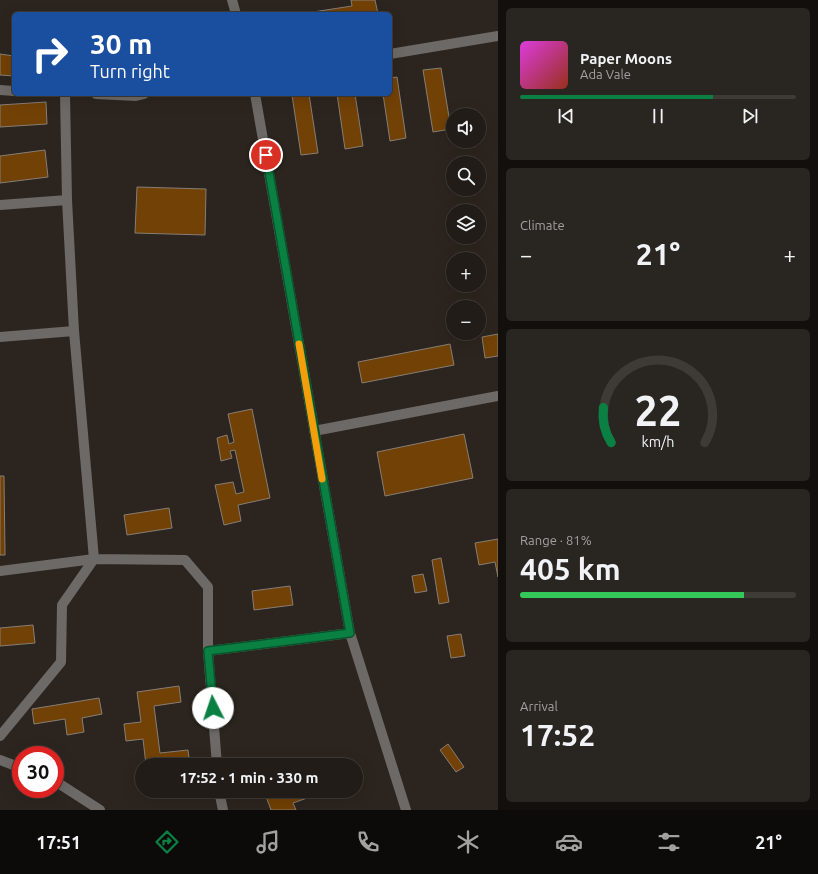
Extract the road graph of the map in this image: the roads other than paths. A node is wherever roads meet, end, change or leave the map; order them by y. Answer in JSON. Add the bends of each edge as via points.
{"nodes":[{"id":1,"x":232,"y":0,"type":"edge"},
{"id":2,"x":235,"y":12,"type":"edge"},
{"id":3,"x":498,"y":36,"type":"edge"},
{"id":4,"x":392,"y":54,"type":"edge"},
{"id":5,"x":0,"y":90,"type":"edge"},
{"id":6,"x":12,"y":91,"type":"edge"},
{"id":7,"x":65,"y":96,"type":"edge"},
{"id":8,"x":255,"y":96,"type":"edge"},
{"id":9,"x":67,"y":200,"type":"junction"},
{"id":10,"x":0,"y":205,"type":"edge"},
{"id":11,"x":74,"y":331,"type":"junction"},
{"id":12,"x":0,"y":337,"type":"edge"},
{"id":13,"x":498,"y":396,"type":"edge"},
{"id":14,"x":314,"y":431,"type":"junction"},
{"id":15,"x":94,"y":559,"type":"junction"},
{"id":16,"x":0,"y":571,"type":"edge"},
{"id":17,"x":350,"y":633,"type":"junction"},
{"id":18,"x":208,"y":651,"type":"junction"},
{"id":19,"x":0,"y":736,"type":"edge"},
{"id":20,"x":216,"y":758,"type":"edge"},
{"id":21,"x":0,"y":760,"type":"edge"},
{"id":22,"x":12,"y":765,"type":"edge"},
{"id":23,"x":64,"y":787,"type":"edge"},
{"id":24,"x":220,"y":798,"type":"edge"},
{"id":25,"x":100,"y":810,"type":"edge"},
{"id":26,"x":223,"y":810,"type":"edge"},
{"id":27,"x":406,"y":810,"type":"edge"}],
"edges":[{"from":1,"to":2,"type":"street"},
{"from":3,"to":4,"type":"street"},
{"from":5,"to":6,"type":"street"},
{"from":7,"to":9,"type":"street"},
{"from":8,"to":14,"type":"street"},
{"from":9,"to":10,"type":"street"},
{"from":9,"to":11,"type":"street"},
{"from":11,"to":12,"type":"street"},
{"from":11,"to":15,"type":"street"},
{"from":13,"to":14,"type":"street"},
{"from":14,"to":17,"type":"street"},
{"from":15,"to":16,"type":"street"},
{"from":15,"to":18,"type":"street","via":[[185,560],[208,587]]},
{"from":15,"to":19,"type":"street","via":[[62,605],[61,662]]},
{"from":17,"to":18,"type":"street"},
{"from":17,"to":27,"type":"street"},
{"from":18,"to":20,"type":"street"},
{"from":21,"to":22,"type":"street"},
{"from":23,"to":25,"type":"street"},
{"from":24,"to":26,"type":"street"}]}
